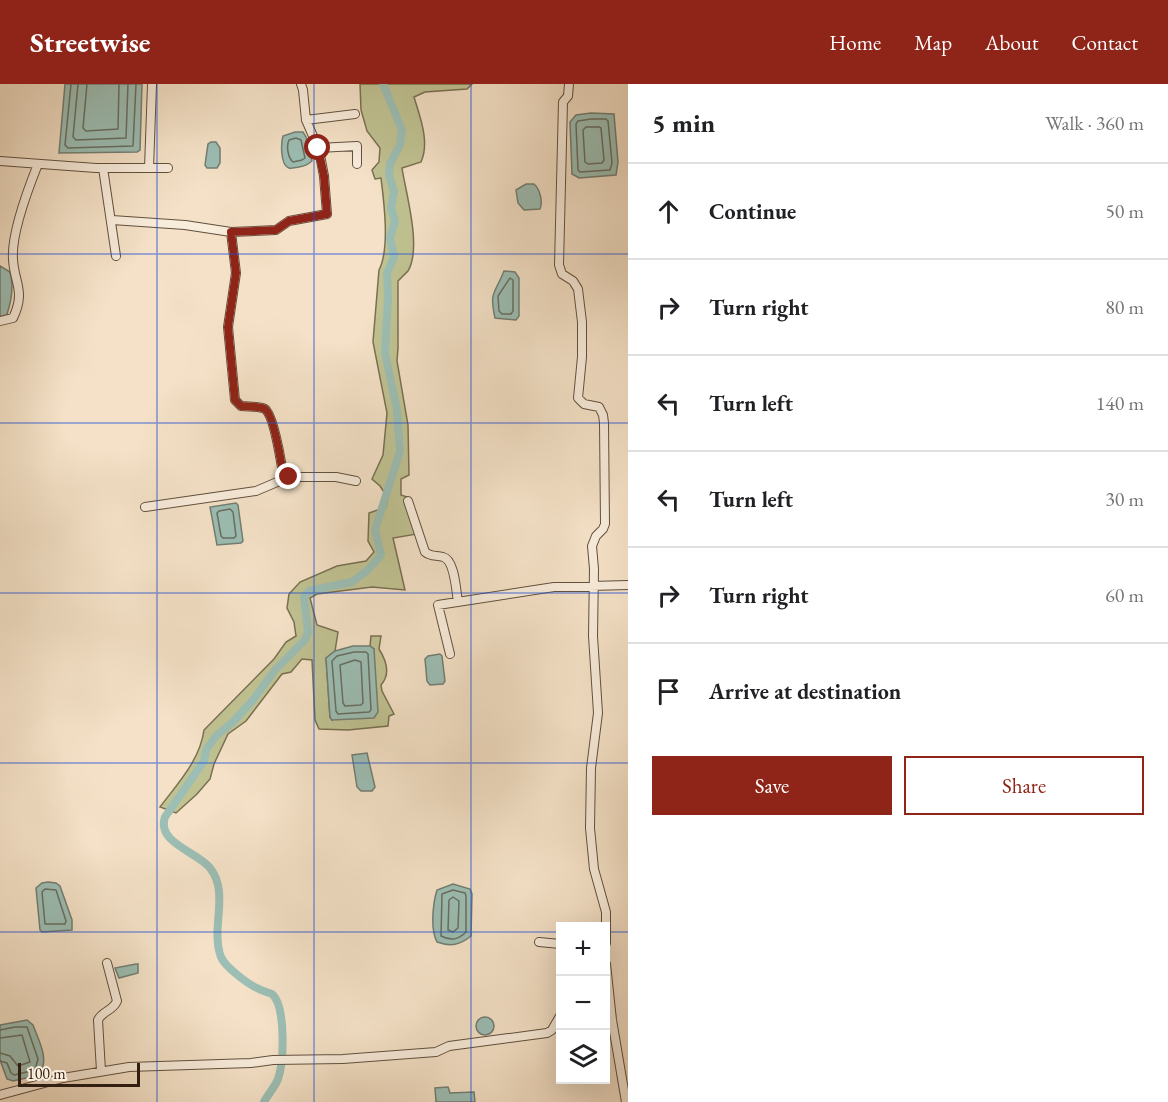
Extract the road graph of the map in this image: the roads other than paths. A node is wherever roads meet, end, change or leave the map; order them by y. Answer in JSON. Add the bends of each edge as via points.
{"nodes":[{"id":1,"x":152,"y":84,"type":"edge"},
{"id":2,"x":301,"y":84,"type":"edge"},
{"id":3,"x":569,"y":84,"type":"edge"},
{"id":4,"x":355,"y":114,"type":"dead end"},
{"id":5,"x":306,"y":120,"type":"junction"},
{"id":6,"x":318,"y":148,"type":"junction"},
{"id":7,"x":0,"y":161,"type":"edge"},
{"id":8,"x":38,"y":164,"type":"junction"},
{"id":9,"x":357,"y":164,"type":"dead end"},
{"id":10,"x":103,"y":168,"type":"junction"},
{"id":11,"x":149,"y":168,"type":"junction"},
{"id":12,"x":168,"y":168,"type":"dead end"},
{"id":13,"x":112,"y":220,"type":"junction"},
{"id":14,"x":231,"y":232,"type":"junction"},
{"id":15,"x":116,"y":256,"type":"dead end"},
{"id":16,"x":0,"y":321,"type":"edge"},
{"id":17,"x":284,"y":480,"type":"junction"},
{"id":18,"x":356,"y":481,"type":"dead end"},
{"id":19,"x":408,"y":501,"type":"dead end"},
{"id":20,"x":145,"y":507,"type":"dead end"},
{"id":21,"x":628,"y":585,"type":"edge"},
{"id":22,"x":594,"y":586,"type":"junction"},
{"id":23,"x":458,"y":602,"type":"junction"},
{"id":24,"x":450,"y":654,"type":"dead end"},
{"id":25,"x":606,"y":922,"type":"edge"},
{"id":26,"x":539,"y":942,"type":"dead end"},
{"id":27,"x":556,"y":944,"type":"edge"},
{"id":28,"x":107,"y":963,"type":"dead end"},
{"id":29,"x":610,"y":1014,"type":"edge"},
{"id":30,"x":556,"y":1024,"type":"edge"},
{"id":31,"x":101,"y":1071,"type":"junction"},
{"id":32,"x":0,"y":1095,"type":"edge"},
{"id":33,"x":626,"y":1102,"type":"edge"}],
"edges":[{"from":1,"to":11,"type":"street"},
{"from":2,"to":5,"type":"street"},
{"from":3,"to":22,"type":"street","via":[[568,96],[562,102],[559,265],[562,274],[578,289],[582,357],[578,398],[584,404],[599,407],[604,423],[605,524],[593,541]]},
{"from":4,"to":5,"type":"street"},
{"from":5,"to":6,"type":"street"},
{"from":6,"to":9,"type":"street","via":[[357,146]]},
{"from":6,"to":14,"type":"street","via":[[327,214],[289,221],[276,230]]},
{"from":7,"to":8,"type":"street"},
{"from":8,"to":10,"type":"street"},
{"from":8,"to":16,"type":"street","via":[[25,199],[12,260],[18,308],[13,318]]},
{"from":10,"to":11,"type":"street"},
{"from":10,"to":13,"type":"street"},
{"from":11,"to":12,"type":"street"},
{"from":13,"to":14,"type":"street"},
{"from":13,"to":15,"type":"street"},
{"from":14,"to":17,"type":"street","via":[[236,273],[228,327],[235,400],[241,406],[261,408],[268,413]]},
{"from":17,"to":18,"type":"street","via":[[325,476]]},
{"from":17,"to":20,"type":"street","via":[[256,491]]},
{"from":19,"to":23,"type":"street","via":[[425,552],[446,557],[451,563]]},
{"from":21,"to":22,"type":"street"},
{"from":22,"to":23,"type":"street","via":[[554,587]]},
{"from":22,"to":25,"type":"street","via":[[598,713],[591,768],[591,852]]},
{"from":23,"to":24,"type":"street","via":[[438,605]]},
{"from":26,"to":27,"type":"street"},
{"from":28,"to":31,"type":"street","via":[[117,1001],[98,1020]]},
{"from":29,"to":33,"type":"street"},
{"from":30,"to":31,"type":"street","via":[[547,1033],[449,1046],[436,1052]]},
{"from":31,"to":32,"type":"street"}]}
